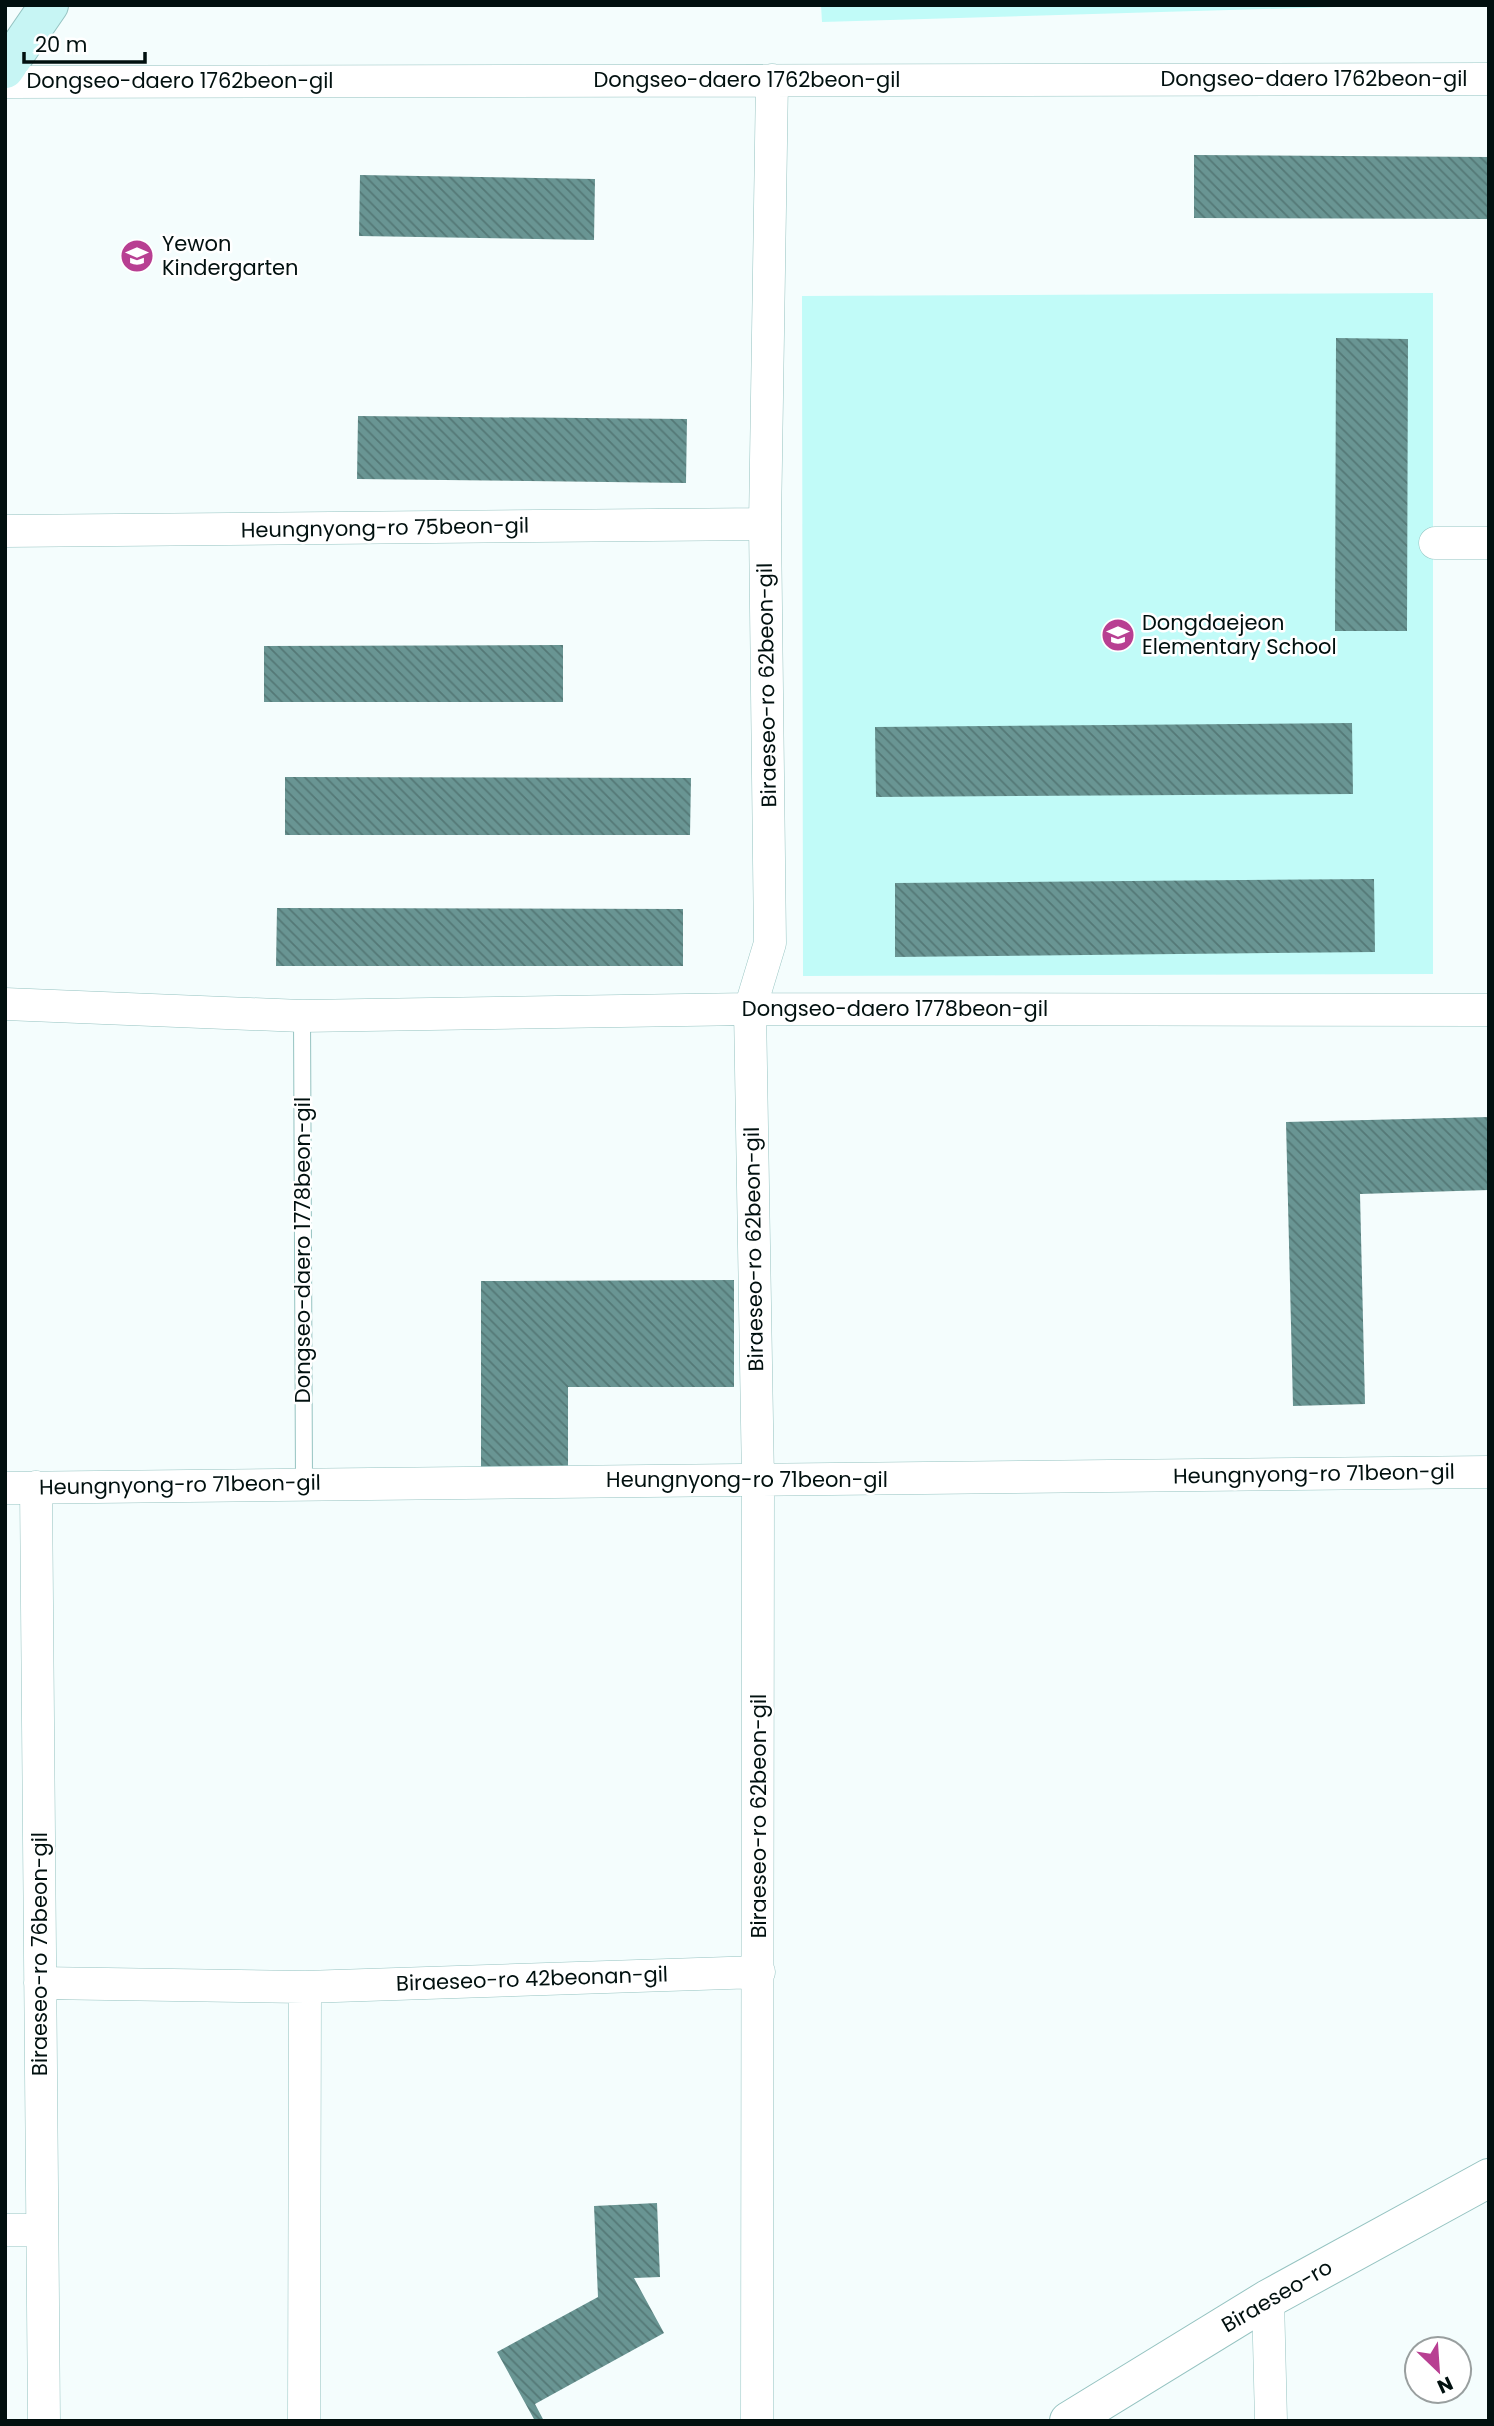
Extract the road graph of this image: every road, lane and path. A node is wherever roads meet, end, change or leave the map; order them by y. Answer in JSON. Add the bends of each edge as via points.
{"nodes":[{"id":1,"x":50,"y":5,"type":"edge"},
{"id":2,"x":5,"y":69,"type":"edge"},
{"id":3,"x":1489,"y":79,"type":"edge"},
{"id":4,"x":772,"y":80,"type":"junction"},
{"id":5,"x":5,"y":82,"type":"edge"},
{"id":6,"x":765,"y":524,"type":"junction"},
{"id":7,"x":5,"y":531,"type":"edge"},
{"id":8,"x":1434,"y":543,"type":"dead end"},
{"id":9,"x":1489,"y":543,"type":"edge"},
{"id":10,"x":5,"y":1004,"type":"edge"},
{"id":11,"x":750,"y":1009,"type":"junction"},
{"id":12,"x":1489,"y":1010,"type":"edge"},
{"id":13,"x":302,"y":1016,"type":"junction"},
{"id":14,"x":1489,"y":1472,"type":"edge"},
{"id":15,"x":758,"y":1481,"type":"junction"},
{"id":16,"x":304,"y":1483,"type":"junction"},
{"id":17,"x":37,"y":1487,"type":"junction"},
{"id":18,"x":5,"y":1488,"type":"edge"},
{"id":19,"x":759,"y":1972,"type":"junction"},
{"id":20,"x":40,"y":1983,"type":"junction"},
{"id":21,"x":305,"y":1987,"type":"junction"},
{"id":22,"x":1489,"y":2178,"type":"edge"},
{"id":23,"x":5,"y":2230,"type":"edge"},
{"id":24,"x":42,"y":2230,"type":"junction"},
{"id":25,"x":1268,"y":2299,"type":"junction"},
{"id":26,"x":44,"y":2421,"type":"edge"},
{"id":27,"x":304,"y":2421,"type":"edge"},
{"id":28,"x":757,"y":2421,"type":"edge"},
{"id":29,"x":1069,"y":2421,"type":"edge"},
{"id":30,"x":1271,"y":2421,"type":"edge"}],
"edges":[{"from":1,"to":2,"type":"main road"},
{"from":3,"to":4,"type":"street","name":"Dongseo-daero 1762beon-gil"},
{"from":4,"to":5,"type":"street","name":"Dongseo-daero 1762beon-gil"},
{"from":4,"to":6,"type":"street","name":"Biraeseo-ro 62beon-gil"},
{"from":6,"to":7,"type":"street","name":"Heungnyong-ro 75beon-gil"},
{"from":6,"to":11,"type":"street","name":"Biraeseo-ro 62beon-gil","via":[[770,943]]},
{"from":8,"to":9,"type":"street"},
{"from":10,"to":13,"type":"street","name":"Dongseo-daero 1778beon-gil"},
{"from":11,"to":12,"type":"street","name":"Dongseo-daero 1778beon-gil"},
{"from":11,"to":13,"type":"street","name":"Dongseo-daero 1778beon-gil"},
{"from":11,"to":15,"type":"street","name":"Biraeseo-ro 62beon-gil"},
{"from":13,"to":16,"type":"lane","name":"Dongseo-daero 1778beon-gil"},
{"from":14,"to":15,"type":"street","name":"Heungnyong-ro 71beon-gil"},
{"from":15,"to":16,"type":"street","name":"Heungnyong-ro 71beon-gil"},
{"from":15,"to":19,"type":"street","name":"Biraeseo-ro 62beon-gil"},
{"from":16,"to":17,"type":"street","name":"Heungnyong-ro 71beon-gil"},
{"from":17,"to":18,"type":"street","name":"Heungnyong-ro 71beon-gil"},
{"from":17,"to":20,"type":"street","name":"Biraeseo-ro 76beon-gil"},
{"from":19,"to":21,"type":"street","name":"Biraeseo-ro 42beonan-gil"},
{"from":19,"to":28,"type":"street","name":"Biraeseo-ro 62beon-gil"},
{"from":20,"to":21,"type":"street","name":"Biraeseo-ro 42beonan-gil"},
{"from":20,"to":24,"type":"street","name":"Biraeseo-ro 76beon-gil"},
{"from":21,"to":27,"type":"street"},
{"from":22,"to":25,"type":"street","name":"Biraeseo-ro"},
{"from":23,"to":24,"type":"street"},
{"from":24,"to":26,"type":"street","name":"Biraeseo-ro 76beon-gil"},
{"from":25,"to":29,"type":"street","name":"Biraeseo-ro"},
{"from":25,"to":30,"type":"street"}]}
